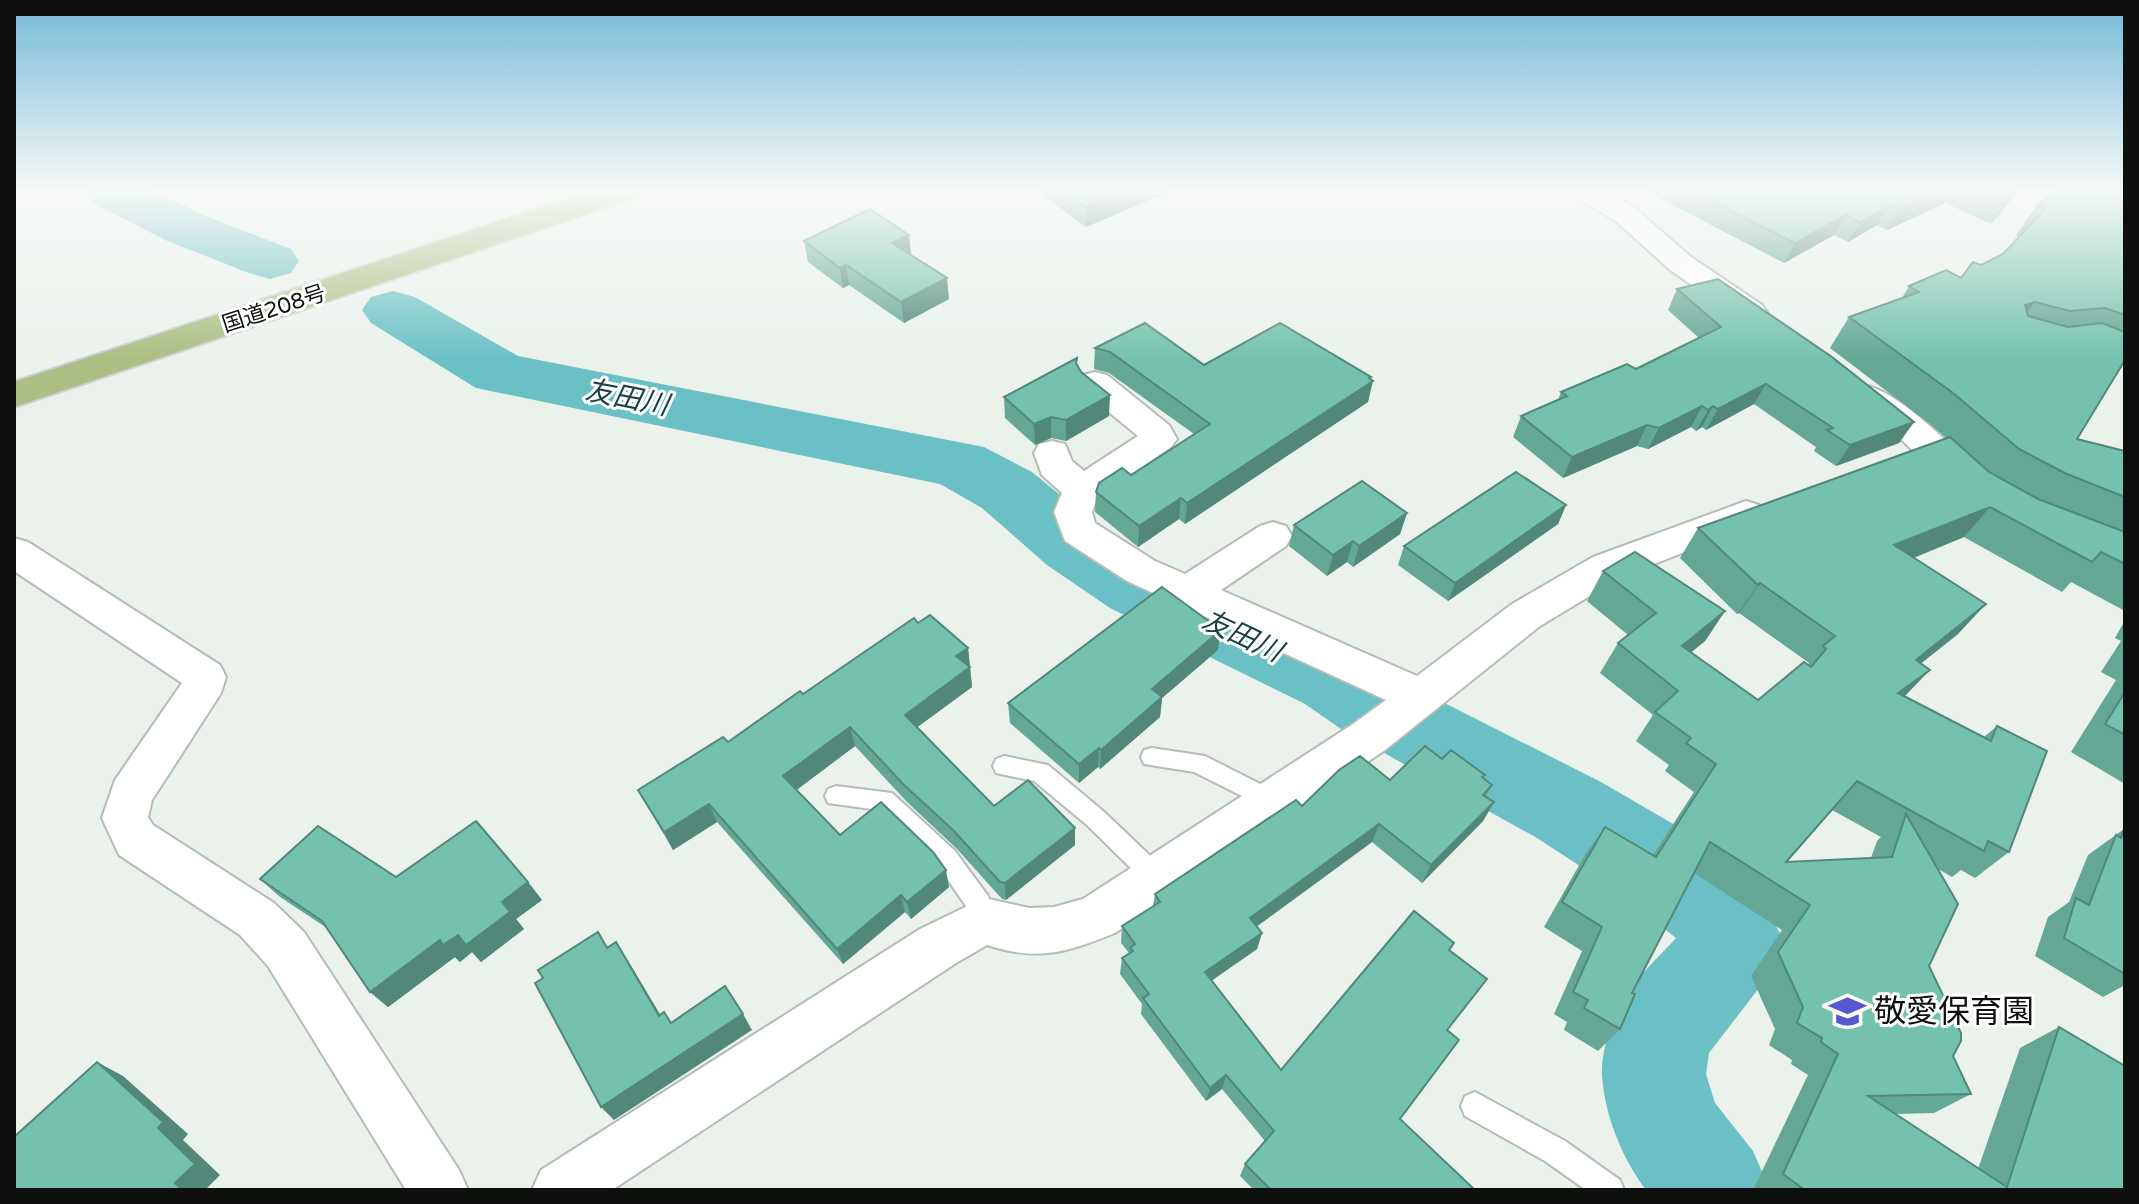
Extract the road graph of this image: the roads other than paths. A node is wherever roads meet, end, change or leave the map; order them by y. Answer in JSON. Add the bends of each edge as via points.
{"nodes":[{"id":1,"x":464,"y":246,"type":"edge"},
{"id":2,"x":1661,"y":246,"type":"edge"},
{"id":3,"x":1774,"y":328,"type":"edge"},
{"id":4,"x":1845,"y":378,"type":"edge"},
{"id":5,"x":1095,"y":383,"type":"edge"},
{"id":6,"x":14,"y":395,"type":"edge"},
{"id":7,"x":1052,"y":453,"type":"dead end"},
{"id":8,"x":1082,"y":490,"type":"junction"},
{"id":9,"x":1778,"y":503,"type":"edge"},
{"id":10,"x":2002,"y":504,"type":"edge"},
{"id":11,"x":1273,"y":536,"type":"dead end"},
{"id":12,"x":14,"y":552,"type":"edge"},
{"id":13,"x":1187,"y":592,"type":"junction"},
{"id":14,"x":1415,"y":700,"type":"junction"},
{"id":15,"x":1152,"y":757,"type":"dead end"},
{"id":16,"x":1004,"y":766,"type":"dead end"},
{"id":17,"x":836,"y":796,"type":"dead end"},
{"id":18,"x":1270,"y":800,"type":"junction"},
{"id":19,"x":1155,"y":876,"type":"junction"},
{"id":20,"x":984,"y":921,"type":"junction"},
{"id":21,"x":1475,"y":1106,"type":"dead end"},
{"id":22,"x":439,"y":1190,"type":"edge"},
{"id":23,"x":561,"y":1190,"type":"edge"},
{"id":24,"x":1610,"y":1190,"type":"edge"}],
"edges":[{"from":1,"to":6,"type":"highway","name":"国道208号"},
{"from":2,"to":3,"type":"street"},
{"from":4,"to":10,"type":"street","via":[[1916,434],[1914,455]]},
{"from":5,"to":8,"type":"street","via":[[1159,439]]},
{"from":7,"to":8,"type":"street","via":[[1055,466]]},
{"from":8,"to":13,"type":"street","via":[[1073,512],[1078,531],[1141,571]]},
{"from":9,"to":14,"type":"street","via":[[1607,567],[1526,615]]},
{"from":11,"to":13,"type":"street"},
{"from":12,"to":22,"type":"street","via":[[205,677],[200,693],[131,794],[125,818],[136,840],[257,919],[286,949]]},
{"from":13,"to":14,"type":"street"},
{"from":14,"to":18,"type":"street","via":[[1369,737]]},
{"from":15,"to":18,"type":"lane","via":[[1197,763]]},
{"from":16,"to":19,"type":"lane","via":[[1040,772]]},
{"from":17,"to":20,"type":"lane","via":[[884,800],[947,859],[979,904]]},
{"from":18,"to":19,"type":"street"},
{"from":19,"to":20,"type":"street","via":[[1098,917],[1057,932],[1017,932]]},
{"from":20,"to":23,"type":"street"},
{"from":21,"to":24,"type":"lane","via":[[1555,1151]]}]}
